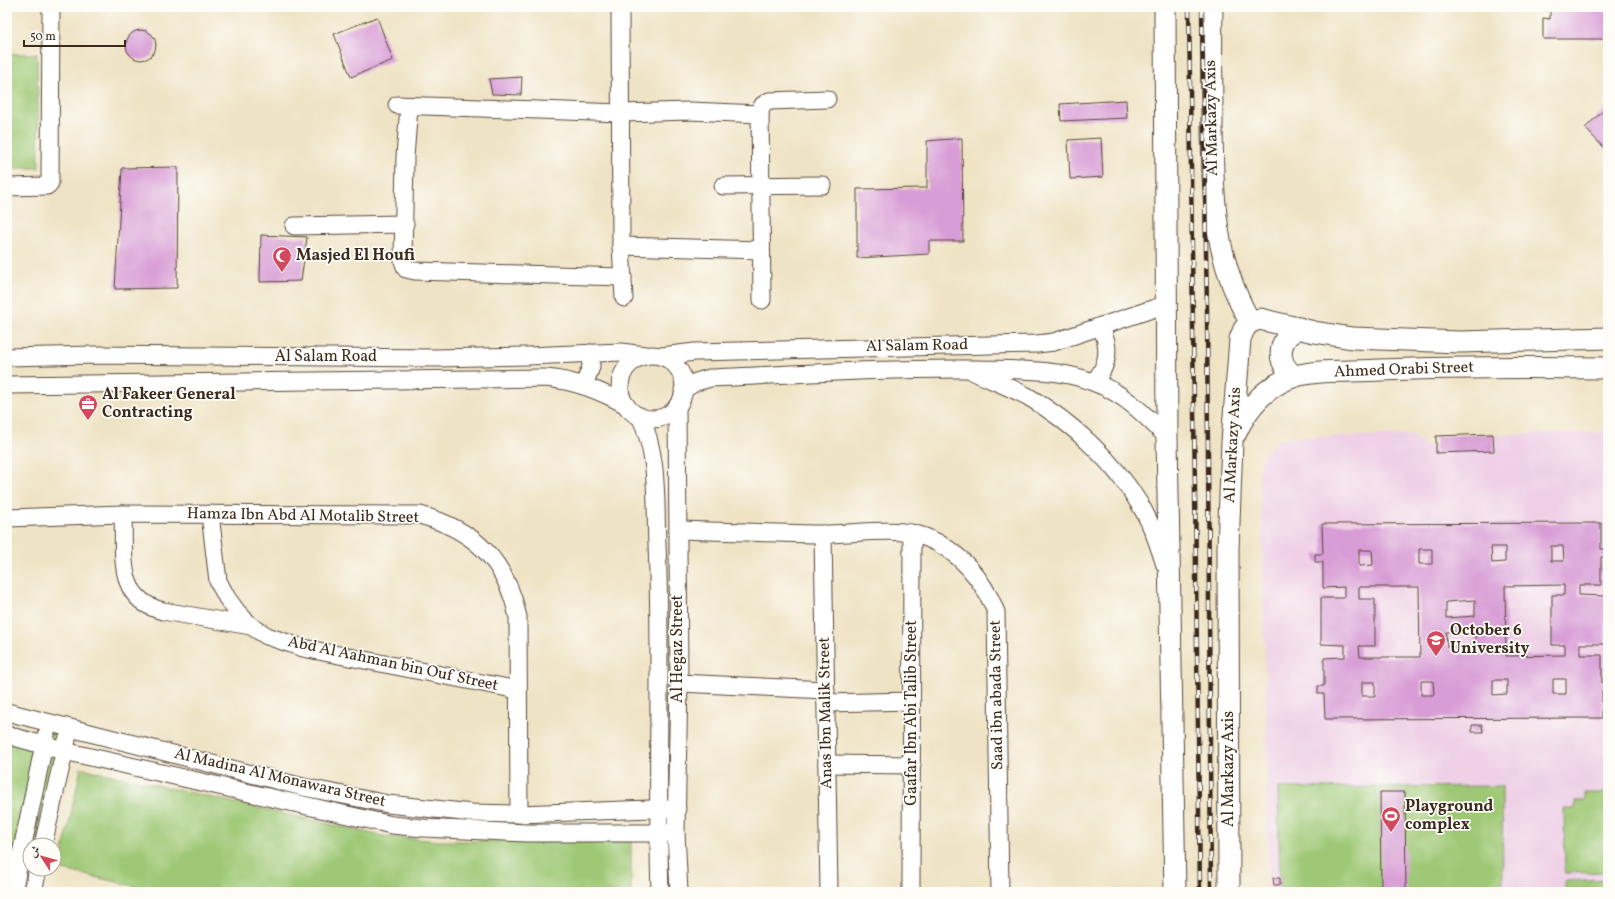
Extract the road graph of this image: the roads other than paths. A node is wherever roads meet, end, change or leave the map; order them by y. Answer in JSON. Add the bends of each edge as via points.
{"nodes":[{"id":1,"x":51,"y":7,"type":"edge"},
{"id":2,"x":620,"y":7,"type":"edge"},
{"id":3,"x":1165,"y":7,"type":"edge"},
{"id":4,"x":1212,"y":7,"type":"edge"},
{"id":5,"x":827,"y":99,"type":"dead end"},
{"id":6,"x":621,"y":113,"type":"junction"},
{"id":7,"x":760,"y":114,"type":"junction"},
{"id":8,"x":822,"y":185,"type":"dead end"},
{"id":9,"x":723,"y":186,"type":"dead end"},
{"id":10,"x":760,"y":186,"type":"junction"},
{"id":11,"x":7,"y":187,"type":"edge"},
{"id":12,"x":405,"y":224,"type":"junction"},
{"id":13,"x":294,"y":226,"type":"dead end"},
{"id":14,"x":621,"y":246,"type":"junction"},
{"id":15,"x":761,"y":250,"type":"junction"},
{"id":16,"x":623,"y":277,"type":"junction"},
{"id":17,"x":624,"y":298,"type":"dead end"},
{"id":18,"x":762,"y":300,"type":"dead end"},
{"id":19,"x":1167,"y":304,"type":"junction"},
{"id":20,"x":1250,"y":322,"type":"junction"},
{"id":21,"x":1100,"y":326,"type":"junction"},
{"id":22,"x":1299,"y":328,"type":"junction"},
{"id":23,"x":1608,"y":338,"type":"edge"},
{"id":24,"x":590,"y":353,"type":"junction"},
{"id":25,"x":654,"y":356,"type":"junction"},
{"id":26,"x":7,"y":357,"type":"edge"},
{"id":27,"x":1608,"y":368,"type":"edge"},
{"id":28,"x":966,"y":369,"type":"junction"},
{"id":29,"x":1295,"y":376,"type":"junction"},
{"id":30,"x":1094,"y":382,"type":"junction"},
{"id":31,"x":7,"y":385,"type":"edge"},
{"id":32,"x":584,"y":385,"type":"junction"},
{"id":33,"x":680,"y":398,"type":"junction"},
{"id":34,"x":626,"y":405,"type":"junction"},
{"id":35,"x":640,"y":416,"type":"junction"},
{"id":36,"x":1167,"y":437,"type":"junction"},
{"id":37,"x":1232,"y":442,"type":"junction"},
{"id":38,"x":123,"y":514,"type":"junction"},
{"id":39,"x":210,"y":514,"type":"junction"},
{"id":40,"x":7,"y":518,"type":"edge"},
{"id":41,"x":678,"y":530,"type":"junction"},
{"id":42,"x":912,"y":533,"type":"junction"},
{"id":43,"x":823,"y":534,"type":"junction"},
{"id":44,"x":1171,"y":580,"type":"junction"},
{"id":45,"x":251,"y":626,"type":"junction"},
{"id":46,"x":679,"y":683,"type":"junction"},
{"id":47,"x":518,"y":690,"type":"junction"},
{"id":48,"x":826,"y":696,"type":"junction"},
{"id":49,"x":912,"y":701,"type":"junction"},
{"id":50,"x":7,"y":712,"type":"edge"},
{"id":51,"x":48,"y":723,"type":"junction"},
{"id":52,"x":69,"y":729,"type":"junction"},
{"id":53,"x":7,"y":735,"type":"edge"},
{"id":54,"x":44,"y":745,"type":"junction"},
{"id":55,"x":64,"y":750,"type":"junction"},
{"id":56,"x":827,"y":764,"type":"junction"},
{"id":57,"x":912,"y":765,"type":"junction"},
{"id":58,"x":658,"y":808,"type":"junction"},
{"id":59,"x":677,"y":808,"type":"junction"},
{"id":60,"x":519,"y":814,"type":"junction"},
{"id":61,"x":658,"y":832,"type":"junction"},
{"id":62,"x":676,"y":833,"type":"junction"},
{"id":63,"x":45,"y":837,"type":"edge"},
{"id":64,"x":36,"y":877,"type":"edge"},
{"id":65,"x":13,"y":892,"type":"edge"},
{"id":66,"x":33,"y":892,"type":"edge"},
{"id":67,"x":660,"y":892,"type":"edge"},
{"id":68,"x":679,"y":892,"type":"edge"},
{"id":69,"x":829,"y":892,"type":"edge"},
{"id":70,"x":911,"y":892,"type":"edge"},
{"id":71,"x":1000,"y":892,"type":"edge"},
{"id":72,"x":1175,"y":892,"type":"edge"},
{"id":73,"x":1229,"y":892,"type":"edge"}],
"edges":[{"from":1,"to":11,"type":"street","via":[[50,183],[47,186]]},
{"from":2,"to":6,"type":"street"},
{"from":3,"to":19,"type":"main road"},
{"from":4,"to":20,"type":"main road","name":"Al Markazy Axis","via":[[1214,205],[1226,268]]},
{"from":5,"to":7,"type":"street","via":[[769,101],[763,105]]},
{"from":6,"to":7,"type":"street","via":[[690,111]]},
{"from":6,"to":12,"type":"street","via":[[403,105]]},
{"from":6,"to":14,"type":"street"},
{"from":7,"to":10,"type":"street"},
{"from":8,"to":10,"type":"street"},
{"from":9,"to":10,"type":"street"},
{"from":10,"to":15,"type":"street"},
{"from":12,"to":13,"type":"street"},
{"from":12,"to":16,"type":"street","via":[[404,264],[409,271]]},
{"from":14,"to":15,"type":"street"},
{"from":14,"to":16,"type":"street"},
{"from":15,"to":18,"type":"street"},
{"from":16,"to":17,"type":"street"},
{"from":19,"to":21,"type":"street","name":"Al Salam Road"},
{"from":19,"to":36,"type":"main road"},
{"from":20,"to":22,"type":"main road","name":"Ahmed Orabi Street","via":[[1260,318]]},
{"from":20,"to":37,"type":"main road","name":"Al Markazy Axis","via":[[1240,340]]},
{"from":21,"to":25,"type":"street","name":"Al Salam Road","via":[[1054,342],[1025,345],[695,352]]},
{"from":21,"to":30,"type":"street","via":[[1106,340],[1107,355],[1103,370]]},
{"from":22,"to":23,"type":"main road","name":"Ahmed Orabi Street","via":[[1352,338],[1420,341],[1500,342]]},
{"from":22,"to":29,"type":"main road","via":[[1284,339],[1281,351],[1286,369]]},
{"from":24,"to":25,"type":"street","name":"Al Salam Road","via":[[621,352]]},
{"from":24,"to":26,"type":"street","name":"Al Salam Road","via":[[435,358],[94,355]]},
{"from":24,"to":32,"type":"street","via":[[591,366]]},
{"from":25,"to":33,"type":"street","via":[[676,366],[683,382]]},
{"from":25,"to":34,"type":"street","via":[[629,364],[621,379],[622,397]]},
{"from":27,"to":29,"type":"main road","name":"Ahmed Orabi Street","via":[[1452,367]]},
{"from":28,"to":30,"type":"street","name":"Al Salam Road","via":[[1054,372]]},
{"from":28,"to":33,"type":"street","name":"Al Salam Road","via":[[710,378],[696,382]]},
{"from":28,"to":44,"type":"street","via":[[1026,396],[1091,445],[1139,503],[1156,537]]},
{"from":29,"to":37,"type":"main road","name":"Ahmed Orabi Street","via":[[1268,391],[1249,408]]},
{"from":30,"to":36,"type":"street","name":"Al Salam Road","via":[[1129,400]]},
{"from":31,"to":32,"type":"street","name":"Al Salam Road","via":[[541,378]]},
{"from":32,"to":34,"type":"street","name":"Al Salam Road"},
{"from":33,"to":35,"type":"street","via":[[664,416]]},
{"from":33,"to":41,"type":"street","name":"Al Hegaz Street"},
{"from":34,"to":35,"type":"street"},
{"from":35,"to":58,"type":"street","name":"Al Hegaz Street","via":[[653,454],[660,611]]},
{"from":36,"to":44,"type":"main road"},
{"from":37,"to":73,"type":"main road","name":"Al Markazy Axis","via":[[1228,549]]},
{"from":38,"to":39,"type":"street","name":"Hamza Ibn Abd Al Motalib Street"},
{"from":38,"to":40,"type":"street","name":"Hamza Ibn Abd Al Motalib Street"},
{"from":38,"to":45,"type":"street","via":[[126,578],[131,591],[139,601],[150,608],[163,611]]},
{"from":39,"to":45,"type":"street","name":"Abd Al Aahman bin Ouf Street","via":[[218,581],[226,598]]},
{"from":39,"to":47,"type":"street","name":"Hamza Ibn Abd Al Motalib Street","via":[[420,515],[455,527],[471,538],[493,560],[507,581],[514,598],[518,617]]},
{"from":41,"to":43,"type":"street","name":"Saad ibn abada Street"},
{"from":41,"to":46,"type":"street","name":"Al Hegaz Street"},
{"from":42,"to":43,"type":"street","name":"Saad ibn abada Street"},
{"from":42,"to":49,"type":"street","name":"Gaafar Ibn Abi Talib Street"},
{"from":42,"to":71,"type":"street","name":"Saad ibn abada Street","via":[[943,546],[958,557],[982,584],[996,612]]},
{"from":43,"to":48,"type":"street","name":"Anas Ibn Malik Street"},
{"from":44,"to":72,"type":"main road"},
{"from":45,"to":47,"type":"street","name":"Abd Al Aahman bin Ouf Street","via":[[267,636],[303,648]]},
{"from":46,"to":48,"type":"street"},
{"from":46,"to":59,"type":"street","name":"Al Hegaz Street"},
{"from":47,"to":60,"type":"street","name":"Hamza Ibn Abd Al Motalib Street"},
{"from":48,"to":49,"type":"street"},
{"from":48,"to":56,"type":"street","name":"Anas Ibn Malik Street"},
{"from":49,"to":57,"type":"street","name":"Gaafar Ibn Abi Talib Street"},
{"from":50,"to":51,"type":"street","name":"Al Madina Al Monawara Street"},
{"from":51,"to":52,"type":"street","name":"Al Madina Al Monawara Street"},
{"from":51,"to":54,"type":"street"},
{"from":52,"to":55,"type":"street"},
{"from":52,"to":60,"type":"street","name":"Al Madina Al Monawara Street","via":[[346,797],[472,813]]},
{"from":53,"to":54,"type":"street","name":"Al Madina Al Monawara Street"},
{"from":54,"to":55,"type":"street","name":"Al Madina Al Monawara Street"},
{"from":54,"to":65,"type":"street"},
{"from":55,"to":61,"type":"street","name":"Al Madina Al Monawara Street","via":[[392,825],[526,833]]},
{"from":55,"to":63,"type":"street"},
{"from":56,"to":57,"type":"street"},
{"from":56,"to":69,"type":"street","name":"Anas Ibn Malik Street"},
{"from":57,"to":70,"type":"street","name":"Gaafar Ibn Abi Talib Street"},
{"from":58,"to":59,"type":"street","name":"Al Madina Al Monawara Street"},
{"from":58,"to":60,"type":"street","name":"Al Madina Al Monawara Street"},
{"from":58,"to":61,"type":"street","name":"Al Hegaz Street"},
{"from":59,"to":62,"type":"street","name":"Al Hegaz Street"},
{"from":61,"to":62,"type":"street","name":"Al Madina Al Monawara Street"},
{"from":61,"to":67,"type":"street","name":"Al Hegaz Street"},
{"from":62,"to":68,"type":"street","name":"Al Hegaz Street"},
{"from":64,"to":66,"type":"street"}]}
